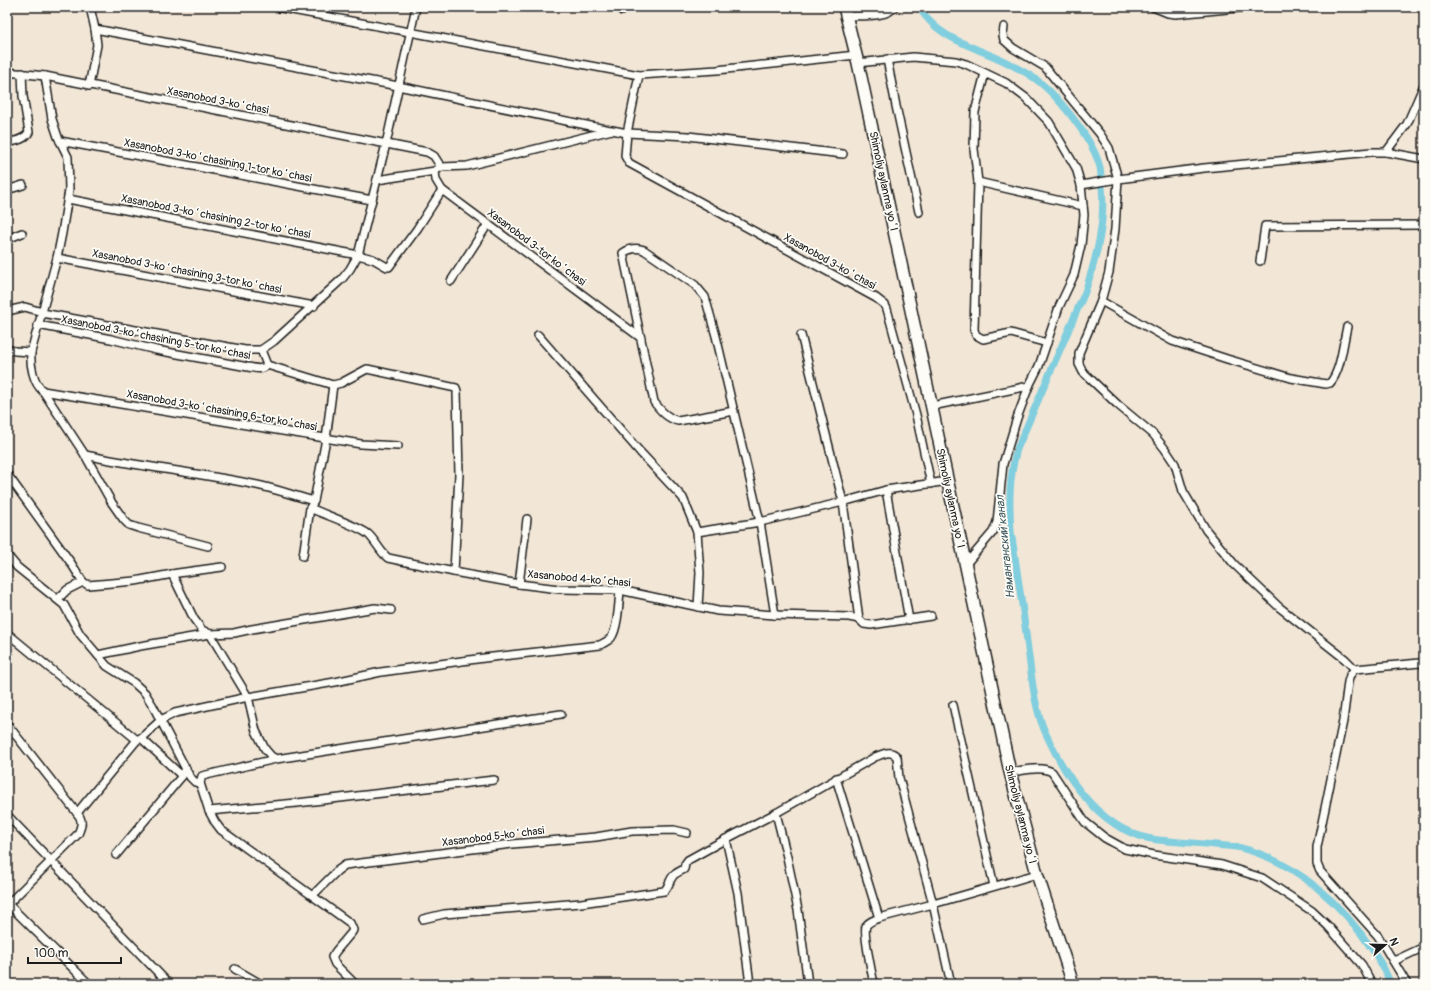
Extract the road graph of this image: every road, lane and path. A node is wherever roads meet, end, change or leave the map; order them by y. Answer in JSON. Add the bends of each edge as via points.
{"nodes":[{"id":1,"x":90,"y":7,"type":"edge"},
{"id":2,"x":276,"y":7,"type":"edge"},
{"id":3,"x":416,"y":7,"type":"edge"},
{"id":4,"x":894,"y":7,"type":"edge"},
{"id":5,"x":1153,"y":7,"type":"edge"},
{"id":6,"x":1248,"y":7,"type":"edge"},
{"id":7,"x":846,"y":12,"type":"edge"},
{"id":8,"x":1004,"y":27,"type":"dead end"},
{"id":9,"x":96,"y":28,"type":"junction"},
{"id":10,"x":410,"y":31,"type":"junction"},
{"id":11,"x":857,"y":59,"type":"junction"},
{"id":12,"x":887,"y":59,"type":"junction"},
{"id":13,"x":7,"y":72,"type":"edge"},
{"id":14,"x":22,"y":73,"type":"junction"},
{"id":15,"x":986,"y":73,"type":"junction"},
{"id":16,"x":639,"y":75,"type":"junction"},
{"id":17,"x":45,"y":76,"type":"junction"},
{"id":18,"x":1424,"y":85,"type":"edge"},
{"id":19,"x":89,"y":86,"type":"junction"},
{"id":20,"x":398,"y":86,"type":"junction"},
{"id":21,"x":612,"y":130,"type":"junction"},
{"id":22,"x":627,"y":133,"type":"junction"},
{"id":23,"x":60,"y":141,"type":"junction"},
{"id":24,"x":7,"y":143,"type":"edge"},
{"id":25,"x":386,"y":144,"type":"junction"},
{"id":26,"x":1386,"y":152,"type":"junction"},
{"id":27,"x":843,"y":154,"type":"dead end"},
{"id":28,"x":1424,"y":159,"type":"edge"},
{"id":29,"x":438,"y":169,"type":"junction"},
{"id":30,"x":377,"y":180,"type":"junction"},
{"id":31,"x":1115,"y":180,"type":"junction"},
{"id":32,"x":978,"y":182,"type":"junction"},
{"id":33,"x":1083,"y":184,"type":"junction"},
{"id":34,"x":23,"y":185,"type":"dead end"},
{"id":35,"x":7,"y":190,"type":"edge"},
{"id":36,"x":442,"y":190,"type":"junction"},
{"id":37,"x":68,"y":199,"type":"junction"},
{"id":38,"x":372,"y":200,"type":"junction"},
{"id":39,"x":1083,"y":206,"type":"junction"},
{"id":40,"x":919,"y":212,"type":"dead end"},
{"id":41,"x":488,"y":224,"type":"junction"},
{"id":42,"x":1424,"y":225,"type":"edge"},
{"id":43,"x":22,"y":233,"type":"dead end"},
{"id":44,"x":7,"y":239,"type":"edge"},
{"id":45,"x":358,"y":255,"type":"junction"},
{"id":46,"x":56,"y":258,"type":"junction"},
{"id":47,"x":1260,"y":261,"type":"dead end"},
{"id":48,"x":451,"y":281,"type":"dead end"},
{"id":49,"x":1101,"y":301,"type":"junction"},
{"id":50,"x":314,"y":306,"type":"junction"},
{"id":51,"x":7,"y":311,"type":"edge"},
{"id":52,"x":42,"y":313,"type":"junction"},
{"id":53,"x":38,"y":325,"type":"junction"},
{"id":54,"x":1347,"y":327,"type":"dead end"},
{"id":55,"x":801,"y":334,"type":"dead end"},
{"id":56,"x":538,"y":335,"type":"dead end"},
{"id":57,"x":641,"y":338,"type":"junction"},
{"id":58,"x":1047,"y":343,"type":"junction"},
{"id":59,"x":7,"y":348,"type":"edge"},
{"id":60,"x":261,"y":350,"type":"junction"},
{"id":61,"x":31,"y":352,"type":"junction"},
{"id":62,"x":267,"y":365,"type":"junction"},
{"id":63,"x":333,"y":385,"type":"junction"},
{"id":64,"x":1029,"y":386,"type":"junction"},
{"id":65,"x":43,"y":391,"type":"junction"},
{"id":66,"x":932,"y":406,"type":"junction"},
{"id":67,"x":734,"y":411,"type":"junction"},
{"id":68,"x":326,"y":439,"type":"junction"},
{"id":69,"x":398,"y":446,"type":"dead end"},
{"id":70,"x":86,"y":455,"type":"junction"},
{"id":71,"x":7,"y":474,"type":"edge"},
{"id":72,"x":948,"y":481,"type":"junction"},
{"id":73,"x":931,"y":484,"type":"junction"},
{"id":74,"x":886,"y":490,"type":"junction"},
{"id":75,"x":314,"y":501,"type":"junction"},
{"id":76,"x":843,"y":502,"type":"junction"},
{"id":77,"x":310,"y":508,"type":"junction"},
{"id":78,"x":527,"y":519,"type":"dead end"},
{"id":79,"x":760,"y":522,"type":"junction"},
{"id":80,"x":697,"y":532,"type":"junction"},
{"id":81,"x":208,"y":546,"type":"dead end"},
{"id":82,"x":302,"y":556,"type":"dead end"},
{"id":83,"x":9,"y":558,"type":"edge"},
{"id":84,"x":965,"y":565,"type":"junction"},
{"id":85,"x":7,"y":567,"type":"edge"},
{"id":86,"x":222,"y":567,"type":"dead end"},
{"id":87,"x":454,"y":572,"type":"junction"},
{"id":88,"x":172,"y":574,"type":"junction"},
{"id":89,"x":83,"y":582,"type":"junction"},
{"id":90,"x":519,"y":584,"type":"junction"},
{"id":91,"x":620,"y":590,"type":"junction"},
{"id":92,"x":58,"y":599,"type":"junction"},
{"id":93,"x":698,"y":607,"type":"junction"},
{"id":94,"x":391,"y":610,"type":"dead end"},
{"id":95,"x":775,"y":615,"type":"junction"},
{"id":96,"x":931,"y":616,"type":"dead end"},
{"id":97,"x":859,"y":619,"type":"junction"},
{"id":98,"x":909,"y":620,"type":"junction"},
{"id":99,"x":7,"y":633,"type":"edge"},
{"id":100,"x":210,"y":634,"type":"junction"},
{"id":101,"x":98,"y":655,"type":"junction"},
{"id":102,"x":1424,"y":664,"type":"edge"},
{"id":103,"x":1355,"y":669,"type":"junction"},
{"id":104,"x":248,"y":696,"type":"junction"},
{"id":105,"x":953,"y":705,"type":"dead end"},
{"id":106,"x":561,"y":714,"type":"dead end"},
{"id":107,"x":161,"y":720,"type":"junction"},
{"id":108,"x":7,"y":724,"type":"edge"},
{"id":109,"x":139,"y":739,"type":"junction"},
{"id":110,"x":276,"y":760,"type":"junction"},
{"id":111,"x":186,"y":768,"type":"junction"},
{"id":112,"x":1010,"y":772,"type":"junction"},
{"id":113,"x":182,"y":776,"type":"junction"},
{"id":114,"x":836,"y":778,"type":"junction"},
{"id":115,"x":494,"y":780,"type":"dead end"},
{"id":116,"x":200,"y":783,"type":"junction"},
{"id":117,"x":209,"y":811,"type":"junction"},
{"id":118,"x":77,"y":813,"type":"junction"},
{"id":119,"x":776,"y":813,"type":"junction"},
{"id":120,"x":7,"y":815,"type":"edge"},
{"id":121,"x":687,"y":833,"type":"dead end"},
{"id":122,"x":726,"y":839,"type":"junction"},
{"id":123,"x":116,"y":855,"type":"dead end"},
{"id":124,"x":51,"y":860,"type":"junction"},
{"id":125,"x":1037,"y":874,"type":"junction"},
{"id":126,"x":994,"y":886,"type":"junction"},
{"id":127,"x":313,"y":895,"type":"junction"},
{"id":128,"x":8,"y":903,"type":"edge"},
{"id":129,"x":933,"y":904,"type":"junction"},
{"id":130,"x":423,"y":918,"type":"dead end"},
{"id":131,"x":879,"y":918,"type":"junction"},
{"id":132,"x":1424,"y":947,"type":"edge"},
{"id":133,"x":1394,"y":962,"type":"junction"},
{"id":134,"x":235,"y":969,"type":"dead end"},
{"id":135,"x":89,"y":984,"type":"edge"},
{"id":136,"x":170,"y":984,"type":"edge"},
{"id":137,"x":261,"y":984,"type":"edge"},
{"id":138,"x":355,"y":984,"type":"edge"},
{"id":139,"x":750,"y":984,"type":"edge"},
{"id":140,"x":808,"y":984,"type":"edge"},
{"id":141,"x":874,"y":984,"type":"edge"},
{"id":142,"x":951,"y":984,"type":"edge"},
{"id":143,"x":1073,"y":984,"type":"edge"},
{"id":144,"x":1372,"y":984,"type":"edge"},
{"id":145,"x":1407,"y":984,"type":"edge"}],
"edges":[{"from":1,"to":9,"type":"street"},
{"from":2,"to":10,"type":"street"},
{"from":3,"to":10,"type":"street"},
{"from":4,"to":7,"type":"street","via":[[884,14]]},
{"from":5,"to":6,"type":"street","via":[[1176,14]]},
{"from":7,"to":11,"type":"main road","name":"Shimoliy aylanma yoʻl"},
{"from":8,"to":31,"type":"street","via":[[1004,40],[1046,67],[1100,134],[1109,148]]},
{"from":9,"to":19,"type":"street","via":[[98,45]]},
{"from":9,"to":20,"type":"street"},
{"from":10,"to":16,"type":"street"},
{"from":10,"to":20,"type":"street"},
{"from":11,"to":12,"type":"street"},
{"from":11,"to":16,"type":"street"},
{"from":11,"to":66,"type":"main road","name":"Shimoliy aylanma yoʻl"},
{"from":12,"to":15,"type":"street","via":[[914,57],[956,61]]},
{"from":12,"to":40,"type":"street"},
{"from":13,"to":14,"type":"street","name":"Xasanobod 3-koʻchasi"},
{"from":14,"to":17,"type":"street","name":"Xasanobod 3-koʻchasi"},
{"from":14,"to":24,"type":"street","via":[[28,133],[23,138]]},
{"from":15,"to":32,"type":"street","via":[[975,112],[974,149]]},
{"from":15,"to":33,"type":"street","via":[[1026,98],[1049,122]]},
{"from":16,"to":22,"type":"street","name":"Xasanobod 3-koʻchasi"},
{"from":17,"to":19,"type":"street","name":"Xasanobod 3-koʻchasi"},
{"from":17,"to":23,"type":"street","via":[[52,119]]},
{"from":18,"to":26,"type":"street","via":[[1407,124]]},
{"from":19,"to":25,"type":"street","name":"Xasanobod 3-koʻchasi"},
{"from":20,"to":21,"type":"street"},
{"from":20,"to":25,"type":"street"},
{"from":21,"to":22,"type":"street"},
{"from":21,"to":29,"type":"street","via":[[467,166]]},
{"from":22,"to":27,"type":"street","via":[[688,136]]},
{"from":22,"to":73,"type":"street","name":"Xasanobod 3-koʻchasi","via":[[625,156],[629,163],[885,305],[916,415]]},
{"from":23,"to":37,"type":"street","via":[[69,164]]},
{"from":23,"to":38,"type":"street","name":"Xasanobod 3-koʻchasining 1-tor koʻchasi"},
{"from":25,"to":29,"type":"street","name":"Xasanobod 3-koʻchasi","via":[[427,152],[434,156]]},
{"from":25,"to":30,"type":"street"},
{"from":26,"to":28,"type":"street"},
{"from":26,"to":31,"type":"street","via":[[1204,168]]},
{"from":29,"to":30,"type":"street"},
{"from":29,"to":36,"type":"street","via":[[436,180]]},
{"from":30,"to":38,"type":"street"},
{"from":31,"to":33,"type":"street"},
{"from":31,"to":49,"type":"street","via":[[1115,229]]},
{"from":32,"to":39,"type":"street"},
{"from":32,"to":58,"type":"street","via":[[973,325],[976,335],[983,339],[1012,333]]},
{"from":33,"to":39,"type":"street"},
{"from":34,"to":35,"type":"street"},
{"from":36,"to":41,"type":"street","name":"Xasanobod 3-tor koʻchasi"},
{"from":36,"to":45,"type":"street","name":"Xasanobod 3-koʻchasining 2-tor koʻchasi","via":[[389,267]]},
{"from":37,"to":45,"type":"street","name":"Xasanobod 3-koʻchasining 2-tor koʻchasi"},
{"from":37,"to":46,"type":"street"},
{"from":38,"to":45,"type":"street"},
{"from":39,"to":58,"type":"street","via":[[1081,245],[1074,275],[1059,307]]},
{"from":41,"to":48,"type":"street"},
{"from":41,"to":57,"type":"street","name":"Xasanobod 3-tor koʻchasi"},
{"from":42,"to":47,"type":"street","via":[[1265,226]]},
{"from":43,"to":44,"type":"street"},
{"from":45,"to":50,"type":"street","via":[[342,280]]},
{"from":46,"to":50,"type":"street","name":"Xasanobod 3-koʻchasining 3-tor koʻchasi"},
{"from":46,"to":52,"type":"street"},
{"from":49,"to":54,"type":"street","via":[[1172,341],[1291,378],[1326,384],[1334,380]]},
{"from":49,"to":103,"type":"street","via":[[1079,353],[1079,364],[1083,372],[1153,434],[1166,449],[1183,490],[1206,530],[1234,564],[1279,607]]},
{"from":50,"to":60,"type":"street","via":[[274,342]]},
{"from":51,"to":52,"type":"street","via":[[25,307]]},
{"from":52,"to":53,"type":"street"},
{"from":52,"to":60,"type":"street","via":[[245,350]]},
{"from":53,"to":61,"type":"street"},
{"from":53,"to":62,"type":"street","name":"Xasanobod 3-koʻchasining 5-tor koʻchasi","via":[[248,367],[260,369]]},
{"from":55,"to":76,"type":"street"},
{"from":56,"to":80,"type":"street","via":[[683,498]]},
{"from":57,"to":67,"type":"street","via":[[654,402],[670,419],[678,421]]},
{"from":57,"to":67,"type":"street","via":[[622,255],[625,251],[638,248],[695,285],[705,297]]},
{"from":58,"to":64,"type":"street"},
{"from":59,"to":61,"type":"street"},
{"from":60,"to":62,"type":"street"},
{"from":61,"to":65,"type":"street","via":[[34,377]]},
{"from":62,"to":63,"type":"street"},
{"from":63,"to":68,"type":"street"},
{"from":63,"to":87,"type":"street","via":[[367,369],[456,388],[459,474]]},
{"from":64,"to":66,"type":"street"},
{"from":64,"to":84,"type":"street","via":[[1003,464],[993,532]]},
{"from":65,"to":68,"type":"street","name":"Xasanobod 3-koʻchasining 6-tor koʻchasi"},
{"from":65,"to":70,"type":"street"},
{"from":66,"to":72,"type":"main road","name":"Shimoliy aylanma yoʻl"},
{"from":67,"to":79,"type":"street"},
{"from":68,"to":69,"type":"street","name":"Xasanobod 3-koʻchasining 6-tor koʻchasi"},
{"from":68,"to":75,"type":"street"},
{"from":70,"to":75,"type":"street","via":[[258,485]]},
{"from":70,"to":81,"type":"street","via":[[112,503],[129,524]]},
{"from":71,"to":89,"type":"street"},
{"from":72,"to":73,"type":"street"},
{"from":72,"to":84,"type":"main road","name":"Shimoliy aylanma yoʻl"},
{"from":73,"to":74,"type":"street"},
{"from":74,"to":76,"type":"street"},
{"from":74,"to":98,"type":"street"},
{"from":75,"to":77,"type":"street"},
{"from":76,"to":79,"type":"street"},
{"from":76,"to":97,"type":"street"},
{"from":77,"to":82,"type":"street"},
{"from":77,"to":87,"type":"street","name":"Xasanobod 4-koʻchasi","via":[[368,534],[388,558]]},
{"from":78,"to":90,"type":"street"},
{"from":79,"to":80,"type":"street"},
{"from":79,"to":95,"type":"street"},
{"from":80,"to":93,"type":"street","via":[[700,573]]},
{"from":83,"to":85,"type":"street"},
{"from":83,"to":92,"type":"street","via":[[32,580]]},
{"from":84,"to":112,"type":"main road","name":"Shimoliy aylanma yoʻl"},
{"from":86,"to":88,"type":"street"},
{"from":87,"to":90,"type":"street","name":"Xasanobod 4-koʻchasi"},
{"from":88,"to":89,"type":"street","via":[[95,585]]},
{"from":88,"to":100,"type":"street","via":[[194,619],[202,630]]},
{"from":89,"to":92,"type":"street","via":[[67,590]]},
{"from":90,"to":91,"type":"street","name":"Xasanobod 4-koʻchasi","via":[[559,589]]},
{"from":91,"to":93,"type":"street","name":"Xasanobod 4-koʻchasi"},
{"from":91,"to":104,"type":"street","via":[[612,636],[600,645],[381,672]]},
{"from":92,"to":101,"type":"street","via":[[67,609],[80,634]]},
{"from":93,"to":95,"type":"street","name":"Xasanobod 4-koʻchasi"},
{"from":94,"to":100,"type":"street","via":[[375,608],[234,633]]},
{"from":95,"to":97,"type":"street","name":"Xasanobod 4-koʻchasi","via":[[832,615]]},
{"from":96,"to":98,"type":"street","name":"Xasanobod 4-koʻchasi"},
{"from":97,"to":98,"type":"street","name":"Xasanobod 4-koʻchasi","via":[[864,624],[871,625]]},
{"from":99,"to":109,"type":"street"},
{"from":100,"to":101,"type":"street"},
{"from":100,"to":104,"type":"street"},
{"from":101,"to":107,"type":"street","via":[[107,666],[140,688]]},
{"from":102,"to":103,"type":"street"},
{"from":103,"to":133,"type":"street","via":[[1348,682],[1343,721],[1316,847],[1317,864],[1320,871],[1378,936]]},
{"from":104,"to":107,"type":"street","via":[[175,713]]},
{"from":104,"to":110,"type":"street","via":[[256,731],[265,749]]},
{"from":105,"to":126,"type":"street"},
{"from":106,"to":110,"type":"street"},
{"from":107,"to":109,"type":"street"},
{"from":107,"to":111,"type":"street"},
{"from":108,"to":118,"type":"street"},
{"from":109,"to":113,"type":"street"},
{"from":109,"to":118,"type":"street"},
{"from":110,"to":116,"type":"street","via":[[202,776]]},
{"from":111,"to":113,"type":"street"},
{"from":111,"to":116,"type":"street","via":[[190,777]]},
{"from":112,"to":125,"type":"main road","name":"Shimoliy aylanma yoʻl"},
{"from":112,"to":144,"type":"street","via":[[1038,769],[1052,772],[1085,822],[1104,838],[1125,849],[1222,865],[1262,878],[1312,911],[1328,926],[1362,964]]},
{"from":113,"to":123,"type":"street"},
{"from":114,"to":119,"type":"street"},
{"from":114,"to":129,"type":"street","via":[[875,757],[889,752],[895,754],[898,778]]},
{"from":114,"to":131,"type":"street"},
{"from":115,"to":117,"type":"street"},
{"from":116,"to":117,"type":"street"},
{"from":117,"to":127,"type":"street","via":[[221,830]]},
{"from":118,"to":124,"type":"street","via":[[82,824],[78,834]]},
{"from":119,"to":122,"type":"street"},
{"from":119,"to":140,"type":"street","via":[[798,910]]},
{"from":120,"to":124,"type":"street"},
{"from":121,"to":127,"type":"street","name":"Xasanobod 5-koʻchasi","via":[[674,830],[632,831],[345,864]]},
{"from":122,"to":130,"type":"street","via":[[688,860],[684,869],[671,878],[668,888],[664,891],[581,903]]},
{"from":122,"to":139,"type":"street","via":[[738,893]]},
{"from":124,"to":128,"type":"street"},
{"from":124,"to":136,"type":"street"},
{"from":125,"to":126,"type":"street"},
{"from":125,"to":143,"type":"main road","name":"Shimoliy aylanma yoʻl"},
{"from":126,"to":129,"type":"street"},
{"from":127,"to":138,"type":"street","via":[[350,923],[352,932],[332,957],[335,964]]},
{"from":128,"to":135,"type":"street"},
{"from":129,"to":131,"type":"street"},
{"from":129,"to":142,"type":"street"},
{"from":131,"to":141,"type":"street","via":[[869,922],[865,927]]},
{"from":132,"to":133,"type":"street"},
{"from":133,"to":145,"type":"street"},
{"from":134,"to":137,"type":"street"}]}
